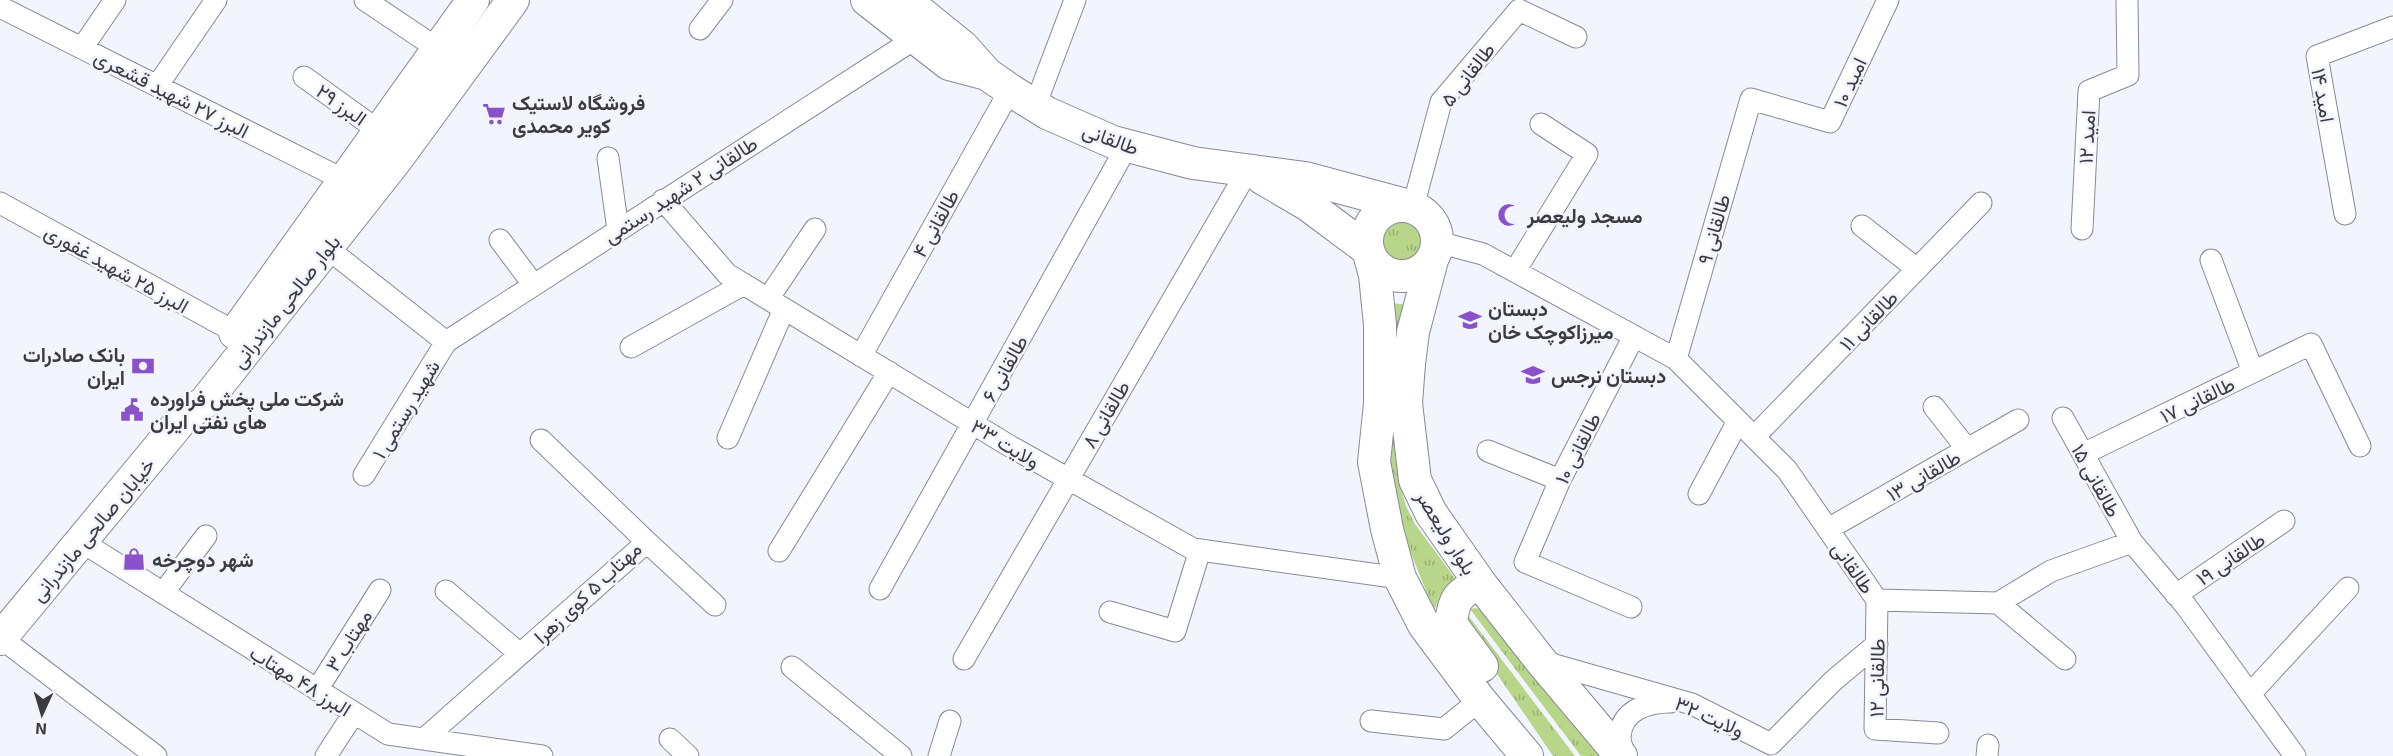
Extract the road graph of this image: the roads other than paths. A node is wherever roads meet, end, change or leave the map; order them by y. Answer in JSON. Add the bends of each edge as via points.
{"nodes":[{"id":1,"x":115,"y":0,"type":"edge"},
{"id":2,"x":216,"y":0,"type":"edge"},
{"id":3,"x":365,"y":0,"type":"edge"},
{"id":4,"x":473,"y":0,"type":"edge"},
{"id":5,"x":513,"y":0,"type":"edge"},
{"id":6,"x":722,"y":0,"type":"edge"},
{"id":7,"x":867,"y":0,"type":"edge"},
{"id":8,"x":1075,"y":0,"type":"edge"},
{"id":9,"x":1888,"y":0,"type":"edge"},
{"id":10,"x":2127,"y":0,"type":"edge"},
{"id":11,"x":1512,"y":5,"type":"edge"},
{"id":12,"x":0,"y":7,"type":"edge"},
{"id":13,"x":918,"y":13,"type":"edge"},
{"id":14,"x":2393,"y":27,"type":"edge"},
{"id":15,"x":700,"y":29,"type":"dead end"},
{"id":16,"x":1576,"y":37,"type":"dead end"},
{"id":17,"x":82,"y":48,"type":"junction"},
{"id":18,"x":438,"y":49,"type":"junction"},
{"id":19,"x":304,"y":77,"type":"dead end"},
{"id":20,"x":157,"y":86,"type":"junction"},
{"id":21,"x":1011,"y":90,"type":"junction"},
{"id":22,"x":1751,"y":99,"type":"joint"},
{"id":23,"x":1541,"y":124,"type":"dead end"},
{"id":24,"x":380,"y":131,"type":"junction"},
{"id":25,"x":1127,"y":146,"type":"junction"},
{"id":26,"x":608,"y":158,"type":"dead end"},
{"id":27,"x":1248,"y":170,"type":"junction"},
{"id":28,"x":344,"y":180,"type":"junction"},
{"id":29,"x":663,"y":200,"type":"junction"},
{"id":30,"x":0,"y":203,"type":"edge"},
{"id":31,"x":1982,"y":203,"type":"dead end"},
{"id":32,"x":1413,"y":207,"type":"junction"},
{"id":33,"x":2345,"y":214,"type":"dead end"},
{"id":34,"x":1862,"y":226,"type":"dead end"},
{"id":35,"x":815,"y":229,"type":"dead end"},
{"id":36,"x":2082,"y":229,"type":"dead end"},
{"id":37,"x":618,"y":230,"type":"junction"},
{"id":38,"x":500,"y":240,"type":"dead end"},
{"id":39,"x":327,"y":248,"type":"junction"},
{"id":40,"x":1435,"y":251,"type":"junction"},
{"id":41,"x":1369,"y":253,"type":"junction"},
{"id":42,"x":2211,"y":260,"type":"dead end"},
{"id":43,"x":1917,"y":269,"type":"junction"},
{"id":44,"x":1515,"y":271,"type":"junction"},
{"id":45,"x":533,"y":284,"type":"junction"},
{"id":46,"x":744,"y":284,"type":"junction"},
{"id":47,"x":776,"y":304,"type":"junction"},
{"id":48,"x":235,"y":332,"type":"junction"},
{"id":49,"x":1634,"y":336,"type":"junction"},
{"id":50,"x":446,"y":342,"type":"junction"},
{"id":51,"x":631,"y":347,"type":"dead end"},
{"id":52,"x":861,"y":356,"type":"junction"},
{"id":53,"x":1676,"y":358,"type":"junction"},
{"id":54,"x":889,"y":372,"type":"junction"},
{"id":55,"x":2253,"y":372,"type":"junction"},
{"id":56,"x":1934,"y":407,"type":"dead end"},
{"id":57,"x":184,"y":417,"type":"junction"},
{"id":58,"x":2062,"y":418,"type":"dead end"},
{"id":59,"x":2018,"y":420,"type":"dead end"},
{"id":60,"x":1738,"y":421,"type":"junction"},
{"id":61,"x":973,"y":424,"type":"junction"},
{"id":62,"x":1754,"y":437,"type":"junction"},
{"id":63,"x":728,"y":438,"type":"dead end"},
{"id":64,"x":541,"y":440,"type":"dead end"},
{"id":65,"x":2360,"y":446,"type":"dead end"},
{"id":66,"x":1967,"y":449,"type":"junction"},
{"id":67,"x":1488,"y":451,"type":"dead end"},
{"id":68,"x":2082,"y":454,"type":"junction"},
{"id":69,"x":364,"y":475,"type":"dead end"},
{"id":70,"x":1067,"y":479,"type":"junction"},
{"id":71,"x":1560,"y":480,"type":"junction"},
{"id":72,"x":1699,"y":494,"type":"dead end"},
{"id":73,"x":2284,"y":521,"type":"dead end"},
{"id":74,"x":1828,"y":529,"type":"junction"},
{"id":75,"x":206,"y":536,"type":"dead end"},
{"id":76,"x":82,"y":542,"type":"junction"},
{"id":77,"x":647,"y":542,"type":"junction"},
{"id":78,"x":2132,"y":542,"type":"junction"},
{"id":79,"x":1200,"y":550,"type":"junction"},
{"id":80,"x":779,"y":551,"type":"dead end"},
{"id":81,"x":1400,"y":578,"type":"junction"},
{"id":82,"x":1480,"y":583,"type":"junction"},
{"id":83,"x":2348,"y":588,"type":"dead end"},
{"id":84,"x":880,"y":589,"type":"dead end"},
{"id":85,"x":380,"y":590,"type":"dead end"},
{"id":86,"x":446,"y":591,"type":"dead end"},
{"id":87,"x":163,"y":593,"type":"junction"},
{"id":88,"x":2176,"y":595,"type":"junction"},
{"id":89,"x":1877,"y":600,"type":"junction"},
{"id":90,"x":1998,"y":603,"type":"junction"},
{"id":91,"x":716,"y":605,"type":"dead end"},
{"id":92,"x":1630,"y":607,"type":"dead end"},
{"id":93,"x":1110,"y":612,"type":"dead end"},
{"id":94,"x":0,"y":639,"type":"edge"},
{"id":95,"x":1877,"y":644,"type":"junction"},
{"id":96,"x":520,"y":654,"type":"junction"},
{"id":97,"x":964,"y":659,"type":"dead end"},
{"id":98,"x":2065,"y":659,"type":"dead end"},
{"id":99,"x":1541,"y":661,"type":"junction"},
{"id":100,"x":792,"y":667,"type":"dead end"},
{"id":101,"x":317,"y":690,"type":"junction"},
{"id":102,"x":2250,"y":694,"type":"junction"},
{"id":103,"x":1480,"y":700,"type":"junction"},
{"id":104,"x":1692,"y":704,"type":"junction"},
{"id":105,"x":354,"y":712,"type":"junction"},
{"id":106,"x":950,"y":721,"type":"dead end"},
{"id":107,"x":1371,"y":721,"type":"dead end"},
{"id":108,"x":1938,"y":733,"type":"dead end"},
{"id":109,"x":423,"y":739,"type":"junction"},
{"id":110,"x":670,"y":739,"type":"dead end"},
{"id":111,"x":156,"y":756,"type":"edge"},
{"id":112,"x":326,"y":756,"type":"edge"},
{"id":113,"x":543,"y":756,"type":"edge"},
{"id":114,"x":688,"y":756,"type":"edge"},
{"id":115,"x":901,"y":756,"type":"edge"},
{"id":116,"x":939,"y":756,"type":"edge"},
{"id":117,"x":1527,"y":756,"type":"edge"},
{"id":118,"x":1547,"y":756,"type":"edge"},
{"id":119,"x":1623,"y":756,"type":"edge"},
{"id":120,"x":2295,"y":756,"type":"edge"}],
"edges":[{"from":1,"to":17,"type":"street"},
{"from":2,"to":20,"type":"street"},
{"from":3,"to":18,"type":"street"},
{"from":4,"to":18,"type":"main road","name":"بلوار صالحی مازندرانی"},
{"from":5,"to":39,"type":"main road","name":"بلوار صالحی مازندرانی"},
{"from":6,"to":15,"type":"street"},
{"from":7,"to":13,"type":"main road"},
{"from":8,"to":21,"type":"street","name":"طالقانی ۴"},
{"from":9,"to":22,"type":"street","name":"امید ۱۰","via":[[1830,122]]},
{"from":10,"to":36,"type":"street","name":"امید ۱۲","via":[[2128,75],[2089,91]]},
{"from":11,"to":16,"type":"street","name":"طالقانی ۵"},
{"from":11,"to":32,"type":"street","name":"طالقانی ۵","via":[[1441,102]]},
{"from":12,"to":17,"type":"street","name":"البرز ۲۷ شهید قشعری"},
{"from":13,"to":21,"type":"main road","via":[[963,46]]},
{"from":13,"to":29,"type":"street","name":"طالقانی ۲ شهید رستمی"},
{"from":14,"to":33,"type":"street","name":"امید ۱۴","via":[[2317,56]]},
{"from":17,"to":20,"type":"street","name":"البرز ۲۷ شهید قشعری"},
{"from":18,"to":24,"type":"main road","name":"بلوار صالحی مازندرانی"},
{"from":19,"to":24,"type":"street","name":"البرز ۲۹"},
{"from":20,"to":28,"type":"street","name":"البرز ۲۷ شهید قشعری"},
{"from":21,"to":25,"type":"main road","name":"طالقانی","via":[[1069,123]]},
{"from":21,"to":52,"type":"street","name":"طالقانی ۴"},
{"from":22,"to":53,"type":"street","name":"طالقانی ۹"},
{"from":23,"to":44,"type":"street","via":[[1587,154]]},
{"from":24,"to":28,"type":"main road","name":"بلوار صالحی مازندرانی"},
{"from":25,"to":27,"type":"main road","name":"طالقانی","via":[[1193,163]]},
{"from":25,"to":61,"type":"street","name":"طالقانی ۶"},
{"from":26,"to":37,"type":"street"},
{"from":27,"to":32,"type":"main road","name":"طالقانی","via":[[1305,178]]},
{"from":27,"to":41,"type":"main road","name":"طالقانی","via":[[1308,205]]},
{"from":27,"to":70,"type":"street","name":"طالقانی ۸"},
{"from":28,"to":48,"type":"main road","name":"بلوار صالحی مازندرانی"},
{"from":29,"to":37,"type":"street","name":"طالقانی ۲ شهید رستمی"},
{"from":29,"to":46,"type":"street","name":"ولایت ٣۳","via":[[727,274]]},
{"from":30,"to":48,"type":"street","name":"البرز ۲۵ شهید غفوری"},
{"from":31,"to":43,"type":"street","name":"طالقانی ۱۱"},
{"from":32,"to":40,"type":"main road","via":[[1431,220],[1436,231]]},
{"from":32,"to":41,"type":"main road","via":[[1392,207],[1374,218],[1366,238]]},
{"from":34,"to":43,"type":"street"},
{"from":35,"to":47,"type":"street"},
{"from":37,"to":45,"type":"street","name":"طالقانی ۲ شهید رستمی"},
{"from":38,"to":45,"type":"street"},
{"from":39,"to":50,"type":"street"},
{"from":39,"to":57,"type":"main road","name":"بلوار صالحی مازندرانی","via":[[205,402]]},
{"from":40,"to":41,"type":"main road","via":[[1418,272],[1400,276],[1378,266]]},
{"from":40,"to":44,"type":"street","name":"طالقانی","via":[[1482,254]]},
{"from":40,"to":82,"type":"main road","name":"بلوار ولیعصر","via":[[1413,332],[1408,374],[1406,403],[1415,480],[1431,513]]},
{"from":41,"to":81,"type":"main road","via":[[1380,325],[1380,405],[1374,462]]},
{"from":42,"to":55,"type":"street"},
{"from":43,"to":62,"type":"street","name":"طالقانی ۱۱"},
{"from":44,"to":49,"type":"street","name":"طالقانی"},
{"from":45,"to":50,"type":"street","name":"طالقانی ۲ شهید رستمی"},
{"from":46,"to":47,"type":"street","name":"ولایت ٣۳"},
{"from":46,"to":51,"type":"street"},
{"from":47,"to":52,"type":"street","name":"ولایت ٣۳"},
{"from":47,"to":63,"type":"street"},
{"from":48,"to":57,"type":"main road","name":"بلوار صالحی مازندرانی","via":[[190,394]]},
{"from":49,"to":53,"type":"street","name":"طالقانی"},
{"from":49,"to":71,"type":"street","name":"طالقانی ۱۰"},
{"from":50,"to":69,"type":"street","name":"شهید رستمی ۱"},
{"from":52,"to":54,"type":"street","name":"ولایت ٣۳"},
{"from":53,"to":60,"type":"street","name":"طالقانی"},
{"from":54,"to":61,"type":"street","name":"ولایت ٣۳"},
{"from":54,"to":80,"type":"street"},
{"from":55,"to":65,"type":"street","name":"طالقانی ۱۷","via":[[2312,344]]},
{"from":55,"to":68,"type":"street","name":"طالقانی ۱۷"},
{"from":56,"to":66,"type":"street"},
{"from":57,"to":76,"type":"main road","name":"خیابان صالحی مازندرانی"},
{"from":58,"to":68,"type":"street","name":"طالقانی ۱۵"},
{"from":59,"to":66,"type":"street","name":"طالقانی ۱۳"},
{"from":60,"to":62,"type":"street","name":"طالقانی"},
{"from":60,"to":72,"type":"street"},
{"from":61,"to":70,"type":"street","name":"ولایت ٣۳"},
{"from":61,"to":84,"type":"street","name":"طالقانی ۶"},
{"from":62,"to":74,"type":"street","name":"طالقانی","via":[[1787,470]]},
{"from":64,"to":77,"type":"street","name":"مهتاب ۵ کوی زهرا"},
{"from":66,"to":74,"type":"street","name":"طالقانی ۱۳"},
{"from":67,"to":71,"type":"street"},
{"from":68,"to":78,"type":"street","name":"طالقانی ۱۵"},
{"from":70,"to":79,"type":"street","name":"ولایت ٣۳"},
{"from":70,"to":97,"type":"street","name":"طالقانی ۸"},
{"from":71,"to":92,"type":"street","name":"طالقانی ۱۰","via":[[1525,562]]},
{"from":73,"to":88,"type":"street","name":"طالقانی ۱‍۹"},
{"from":74,"to":89,"type":"street","name":"طالقانی"},
{"from":75,"to":87,"type":"street"},
{"from":76,"to":87,"type":"street","name":"البرز ۴۸ مهتاب"},
{"from":76,"to":94,"type":"main road","name":"خیابان صالحی مازندرانی"},
{"from":77,"to":91,"type":"street"},
{"from":77,"to":96,"type":"street","name":"مهتاب ۵ کوی زهرا"},
{"from":78,"to":88,"type":"street"},
{"from":78,"to":90,"type":"street","via":[[2051,571]]},
{"from":79,"to":81,"type":"street","name":"ولایت ٣۳"},
{"from":79,"to":93,"type":"street","via":[[1175,631]]},
{"from":81,"to":103,"type":"main road","via":[[1424,625]]},
{"from":82,"to":99,"type":"main road","name":"بلوار ولیعصر"},
{"from":82,"to":118,"type":"main road","via":[[1458,598],[1451,624]]},
{"from":83,"to":102,"type":"street"},
{"from":85,"to":101,"type":"street","name":"مهتاب ۳"},
{"from":86,"to":96,"type":"street"},
{"from":87,"to":101,"type":"street","name":"البرز ۴۸ مهتاب"},
{"from":88,"to":102,"type":"street"},
{"from":89,"to":90,"type":"street","name":"طالقانی"},
{"from":89,"to":95,"type":"street","name":"طالقانی ۱۲"},
{"from":90,"to":98,"type":"street"},
{"from":94,"to":111,"type":"street"},
{"from":95,"to":104,"type":"street","name":"ولایت ۳۲","via":[[1833,681],[1771,744]]},
{"from":95,"to":108,"type":"street","name":"طالقانی ۱۲","via":[[1875,729]]},
{"from":96,"to":109,"type":"street","name":"مهتاب ۵ کوی زهرا"},
{"from":99,"to":104,"type":"street","name":"ولایت ۳۲"},
{"from":99,"to":119,"type":"main road","name":"بلوار ولیعصر"},
{"from":100,"to":115,"type":"street"},
{"from":101,"to":105,"type":"street","name":"البرز ۴۸ مهتاب"},
{"from":102,"to":120,"type":"street"},
{"from":103,"to":107,"type":"street","via":[[1444,729]]},
{"from":103,"to":117,"type":"main road"},
{"from":104,"to":119,"type":"street","via":[[1651,703],[1636,708],[1624,724],[1620,738]]},
{"from":105,"to":109,"type":"street","name":"البرز ۴۸ مهتاب","via":[[388,734]]},
{"from":105,"to":112,"type":"street"},
{"from":106,"to":116,"type":"street"},
{"from":109,"to":113,"type":"street","name":"البرز ۴۸ مهتاب"},
{"from":110,"to":114,"type":"street"}]}
